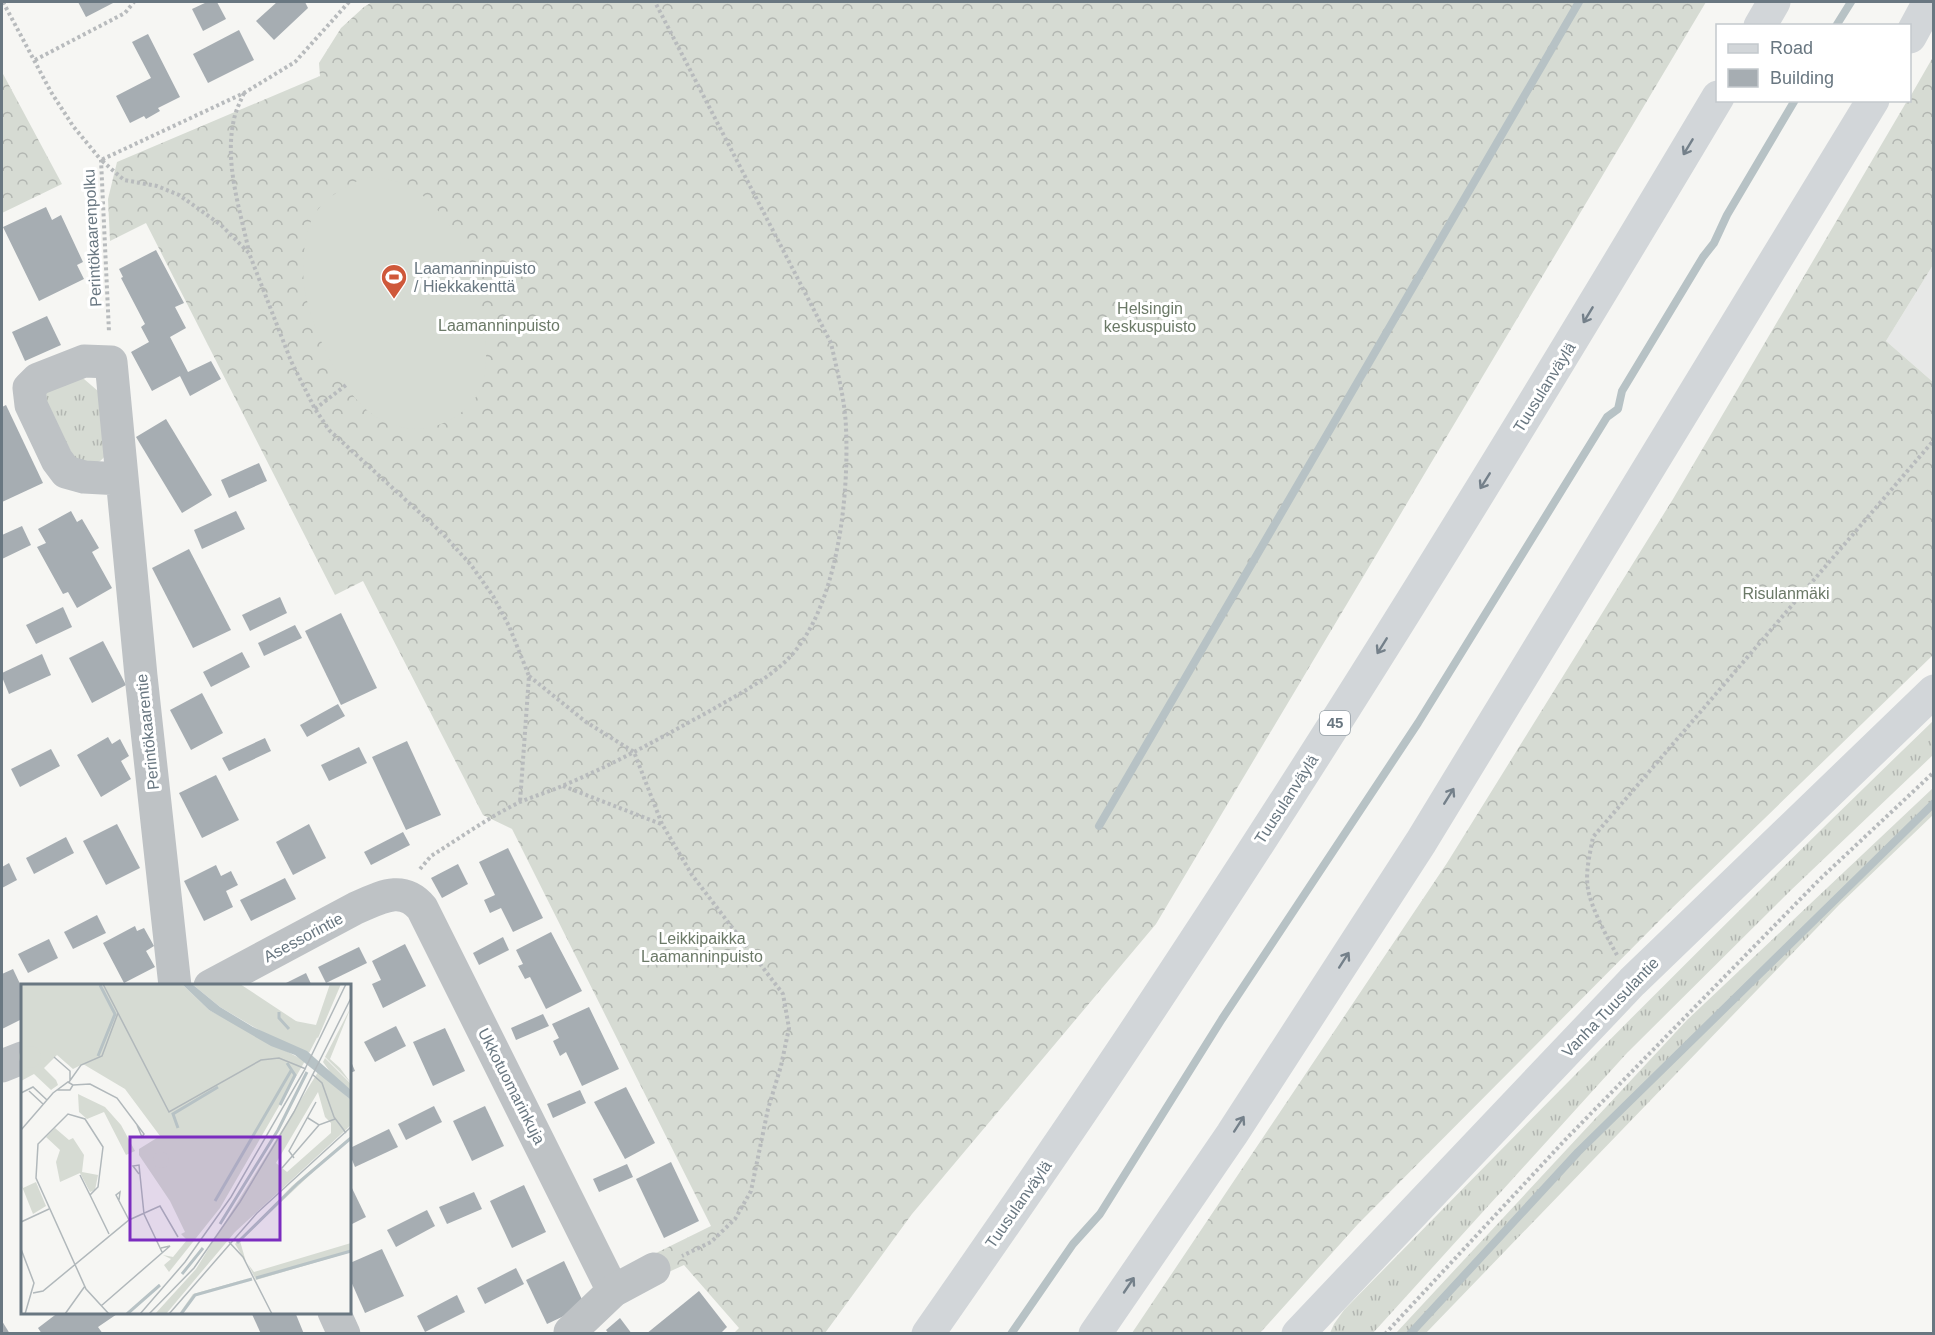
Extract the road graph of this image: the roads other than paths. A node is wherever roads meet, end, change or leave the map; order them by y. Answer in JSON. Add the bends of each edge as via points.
{"nodes":[{"id":1,"x":1774,"y":2,"type":"edge"},
{"id":2,"x":1929,"y":2,"type":"edge"},
{"id":3,"x":1761,"y":24,"type":"edge"},
{"id":4,"x":1911,"y":35,"type":"edge"},
{"id":5,"x":1716,"y":100,"type":"edge"},
{"id":6,"x":1872,"y":102,"type":"edge"},
{"id":7,"x":121,"y":479,"type":"junction"},
{"id":8,"x":1934,"y":691,"type":"edge"},
{"id":9,"x":398,"y":894,"type":"joint"},
{"id":10,"x":175,"y":984,"type":"edge"},
{"id":11,"x":214,"y":984,"type":"edge"},
{"id":12,"x":21,"y":1058,"type":"edge"},
{"id":13,"x":2,"y":1066,"type":"edge"},
{"id":14,"x":654,"y":1269,"type":"road end"},
{"id":15,"x":613,"y":1291,"type":"junction"},
{"id":16,"x":335,"y":1314,"type":"edge"},
{"id":17,"x":570,"y":1332,"type":"edge"},
{"id":18,"x":344,"y":1334,"type":"edge"},
{"id":19,"x":928,"y":1334,"type":"edge"},
{"id":20,"x":1095,"y":1334,"type":"edge"},
{"id":21,"x":1298,"y":1334,"type":"edge"}],
"edges":[{"from":1,"to":3,"type":"main road"},
{"from":2,"to":4,"type":"main road"},
{"from":5,"to":19,"type":"main road","name":"Tuusulanväylä","number":"45","one_way":true,"via":[[1579,330],[1301,778],[1112,1067]]},
{"from":20,"to":6,"type":"main road","one_way":true,"via":[[1232,1134],[1421,842]]},
{"from":7,"to":7,"type":"street","name":"Perintökaarentie","via":[[111,362],[84,360],[38,379],[29,388],[31,405],[66,472]]},
{"from":7,"to":10,"type":"street","name":"Perintökaarentie"},
{"from":8,"to":21,"type":"main road","name":"Vanha Tuusulantie","via":[[1632,982]]},
{"from":9,"to":11,"type":"street","name":"Asessorintie","via":[[356,908]]},
{"from":9,"to":15,"type":"street","name":"Ukkotuomarinkuja","via":[[415,899],[422,908]]},
{"from":12,"to":13,"type":"street"},
{"from":14,"to":15,"type":"street"},
{"from":15,"to":17,"type":"street"},
{"from":16,"to":18,"type":"street"}]}
